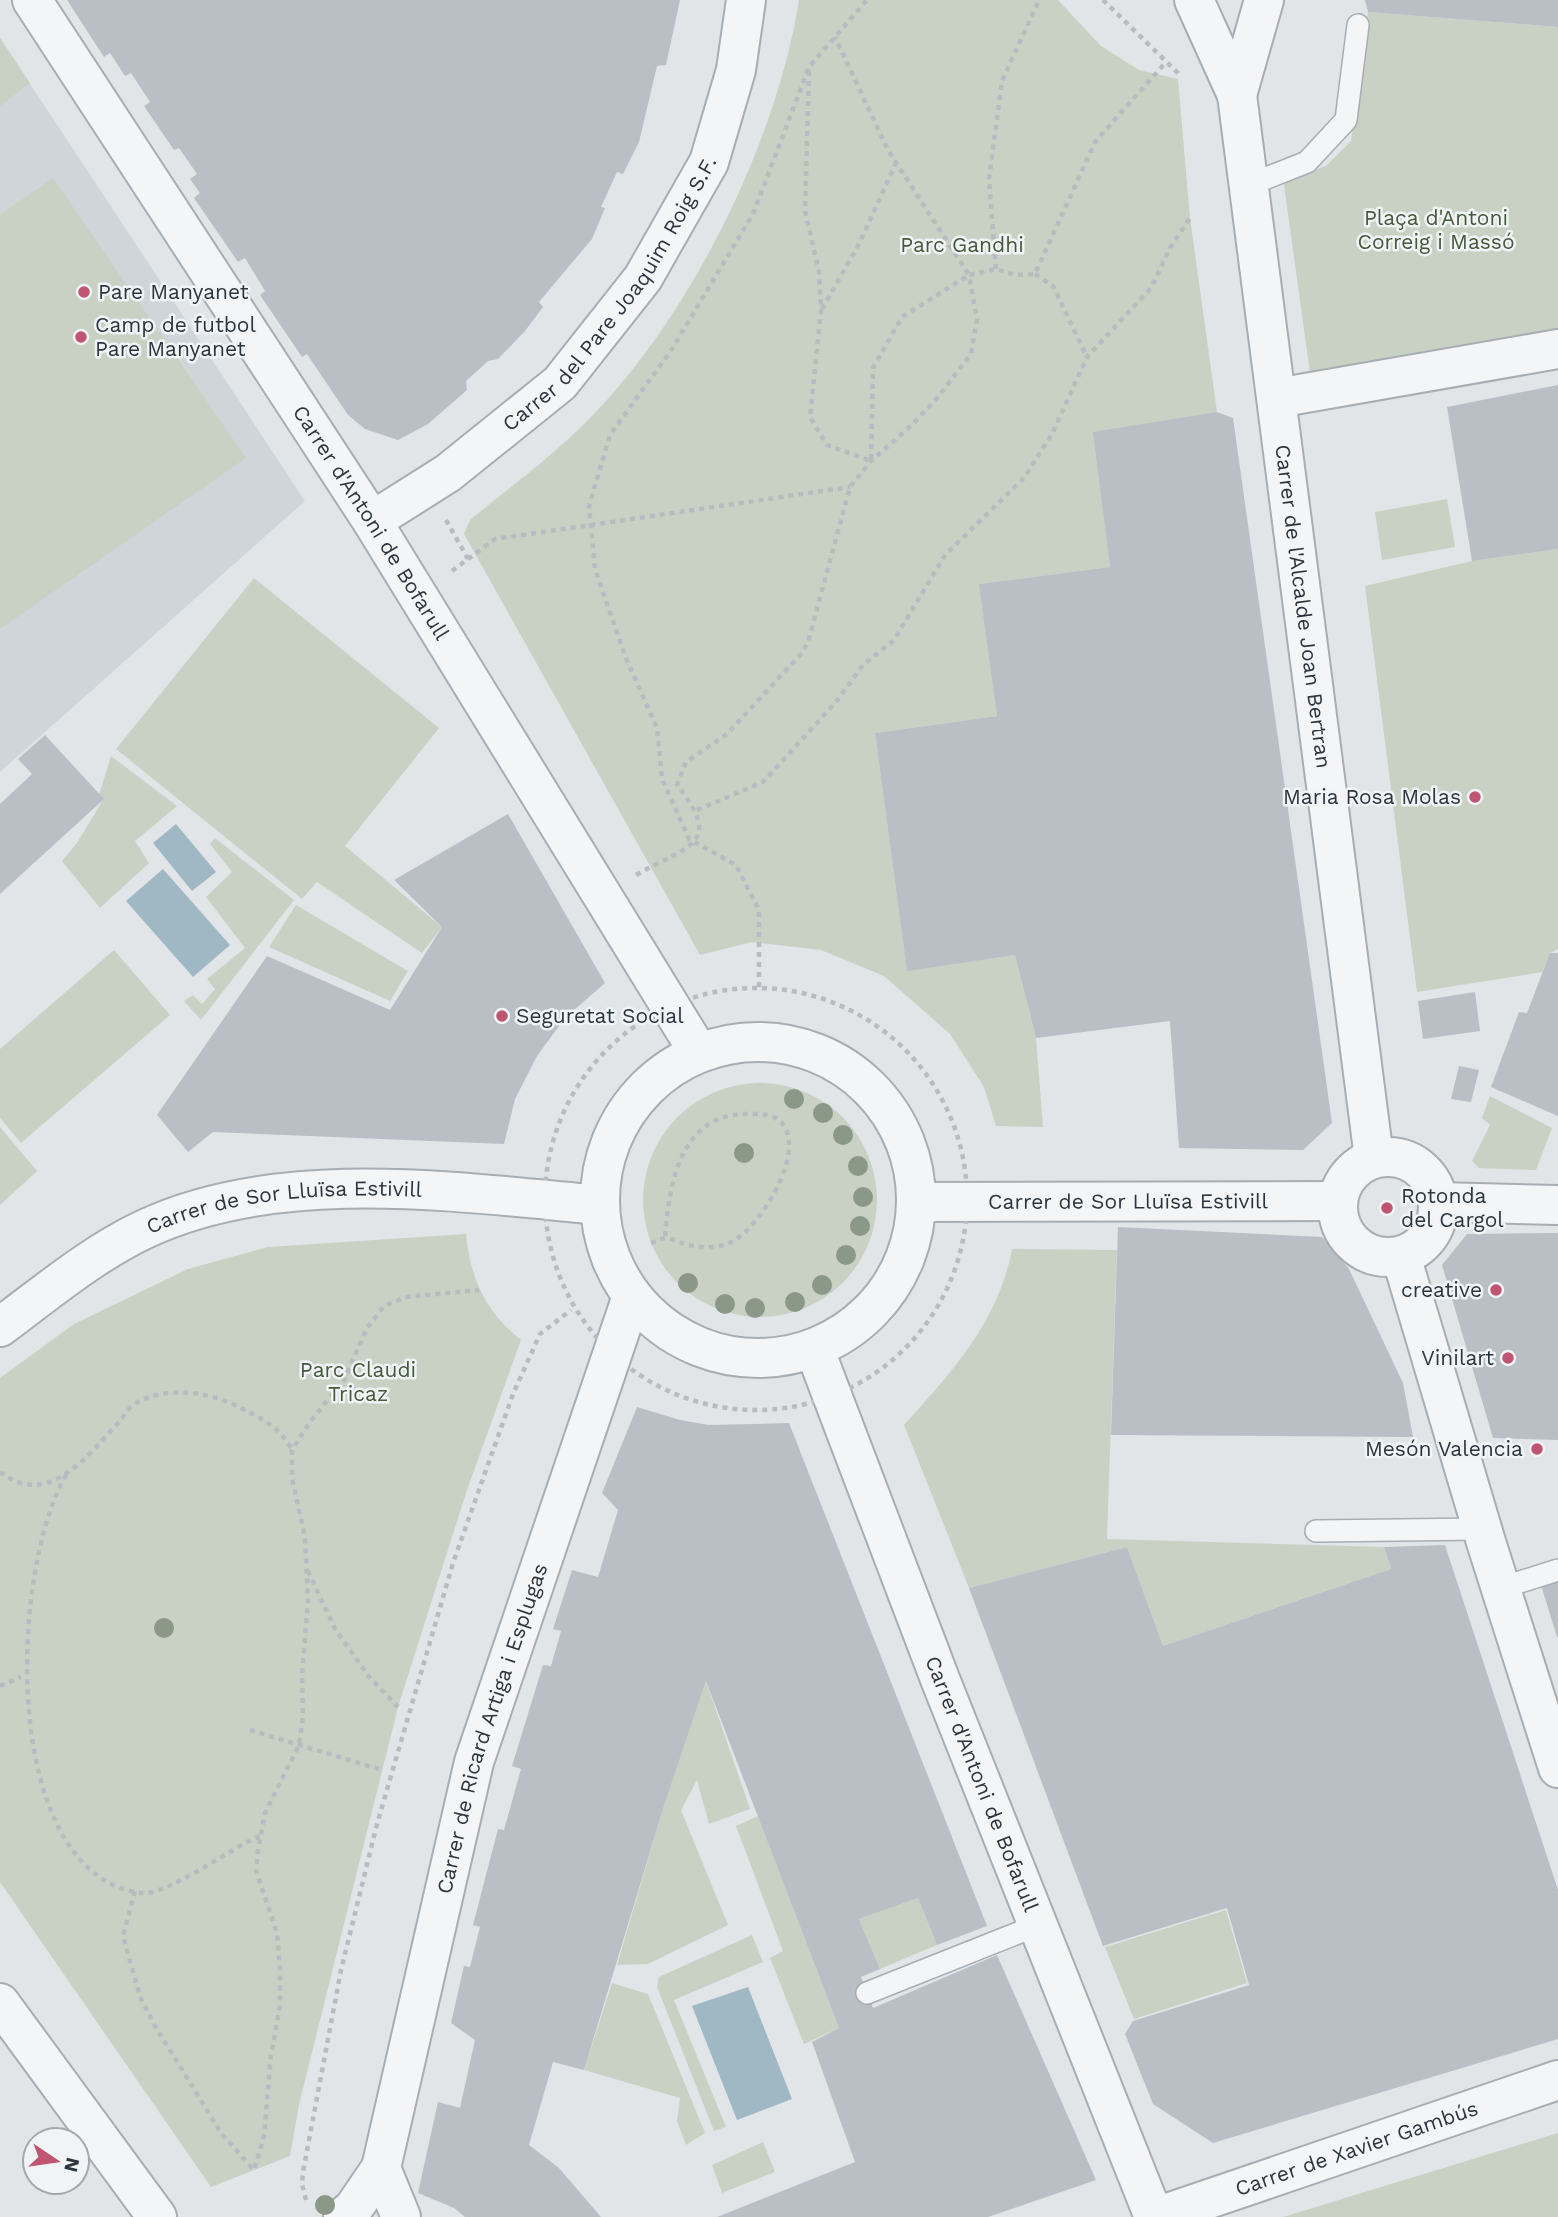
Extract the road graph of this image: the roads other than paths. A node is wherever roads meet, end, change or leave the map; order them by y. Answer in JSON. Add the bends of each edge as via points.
{"nodes":[{"id":1,"x":32,"y":0,"type":"edge"},
{"id":2,"x":746,"y":0,"type":"edge"},
{"id":3,"x":1194,"y":0,"type":"edge"},
{"id":4,"x":1264,"y":0,"type":"edge"},
{"id":5,"x":1358,"y":25,"type":"dead end"},
{"id":6,"x":1237,"y":95,"type":"junction"},
{"id":7,"x":1249,"y":185,"type":"junction"},
{"id":8,"x":1558,"y":349,"type":"edge"},
{"id":9,"x":1277,"y":398,"type":"junction"},
{"id":10,"x":372,"y":521,"type":"junction"},
{"id":11,"x":699,"y":1053,"type":"junction"},
{"id":12,"x":1374,"y":1158,"type":"junction"},
{"id":13,"x":1338,"y":1201,"type":"junction"},
{"id":14,"x":916,"y":1202,"type":"junction"},
{"id":15,"x":1438,"y":1202,"type":"junction"},
{"id":16,"x":600,"y":1205,"type":"junction"},
{"id":17,"x":1558,"y":1205,"type":"edge"},
{"id":18,"x":1401,"y":1256,"type":"junction"},
{"id":19,"x":632,"y":1296,"type":"junction"},
{"id":20,"x":0,"y":1327,"type":"edge"},
{"id":21,"x":814,"y":1348,"type":"junction"},
{"id":22,"x":1482,"y":1529,"type":"junction"},
{"id":23,"x":1317,"y":1531,"type":"dead end"},
{"id":24,"x":1558,"y":1570,"type":"edge"},
{"id":25,"x":1501,"y":1588,"type":"junction"},
{"id":26,"x":1558,"y":1768,"type":"edge"},
{"id":27,"x":1038,"y":1925,"type":"junction"},
{"id":28,"x":867,"y":1993,"type":"dead end"},
{"id":29,"x":4,"y":2017,"type":"edge"},
{"id":30,"x":1558,"y":2080,"type":"edge"},
{"id":31,"x":381,"y":2168,"type":"junction"},
{"id":32,"x":325,"y":2212,"type":"edge"},
{"id":33,"x":157,"y":2217,"type":"edge"},
{"id":34,"x":401,"y":2217,"type":"edge"},
{"id":35,"x":1155,"y":2217,"type":"edge"}],
"edges":[{"from":1,"to":10,"type":"street","name":"Carrer d'Antoni de Bofarull"},
{"from":2,"to":10,"type":"street","name":"Carrer del Pare Joaquim Roig S.F.","via":[[736,70],[709,162],[643,278],[560,383],[448,473]]},
{"from":3,"to":6,"type":"street","name":"Carrer de l'Alcalde Joan Bertran"},
{"from":4,"to":6,"type":"street","name":"Carrer de l'Alcalde Joan Bertran"},
{"from":5,"to":7,"type":"lane","via":[[1346,120],[1307,162]]},
{"from":6,"to":7,"type":"street","name":"Carrer de l'Alcalde Joan Bertran"},
{"from":7,"to":9,"type":"street","name":"Carrer de l'Alcalde Joan Bertran"},
{"from":8,"to":9,"type":"street"},
{"from":9,"to":12,"type":"street","name":"Carrer de l'Alcalde Joan Bertran"},
{"from":10,"to":11,"type":"street","name":"Carrer d'Antoni de Bofarull"},
{"from":11,"to":14,"type":"street","via":[[769,1042],[816,1052],[847,1069],[875,1093],[901,1132],[915,1178]]},
{"from":11,"to":16,"type":"street","via":[[653,1082],[618,1125],[602,1178]]},
{"from":12,"to":13,"type":"street","via":[[1350,1174]]},
{"from":12,"to":15,"type":"street","via":[[1403,1159],[1416,1165],[1427,1175]]},
{"from":13,"to":14,"type":"street","name":"Carrer de Sor Lluïsa Estivill"},
{"from":13,"to":18,"type":"street","via":[[1339,1218],[1355,1246],[1385,1258]]},
{"from":14,"to":21,"type":"street","via":[[909,1249],[888,1291],[855,1326]]},
{"from":15,"to":17,"type":"street"},
{"from":15,"to":18,"type":"street","via":[[1438,1216],[1425,1241]]},
{"from":16,"to":19,"type":"street","via":[[606,1243]]},
{"from":16,"to":20,"type":"street","name":"Carrer de Sor Lluïsa Estivill","via":[[462,1193],[336,1190],[204,1208],[144,1230],[70,1274]]},
{"from":18,"to":22,"type":"street"},
{"from":19,"to":21,"type":"street","via":[[660,1325],[714,1353],[764,1358]]},
{"from":19,"to":31,"type":"street","name":"Carrer de Ricard Artiga i Esplugas","via":[[474,1762]]},
{"from":21,"to":27,"type":"street","name":"Carrer d'Antoni de Bofarull"},
{"from":22,"to":23,"type":"lane"},
{"from":22,"to":25,"type":"street"},
{"from":24,"to":25,"type":"lane"},
{"from":25,"to":26,"type":"street"},
{"from":27,"to":28,"type":"lane"},
{"from":27,"to":35,"type":"street","name":"Carrer d'Antoni de Bofarull"},
{"from":29,"to":33,"type":"street"},
{"from":30,"to":35,"type":"street","name":"Carrer de Xavier Gambús"},
{"from":31,"to":32,"type":"street","name":"Carrer de Ricard Artiga i Esplugas","via":[[353,2209]]},
{"from":31,"to":34,"type":"street"}]}
